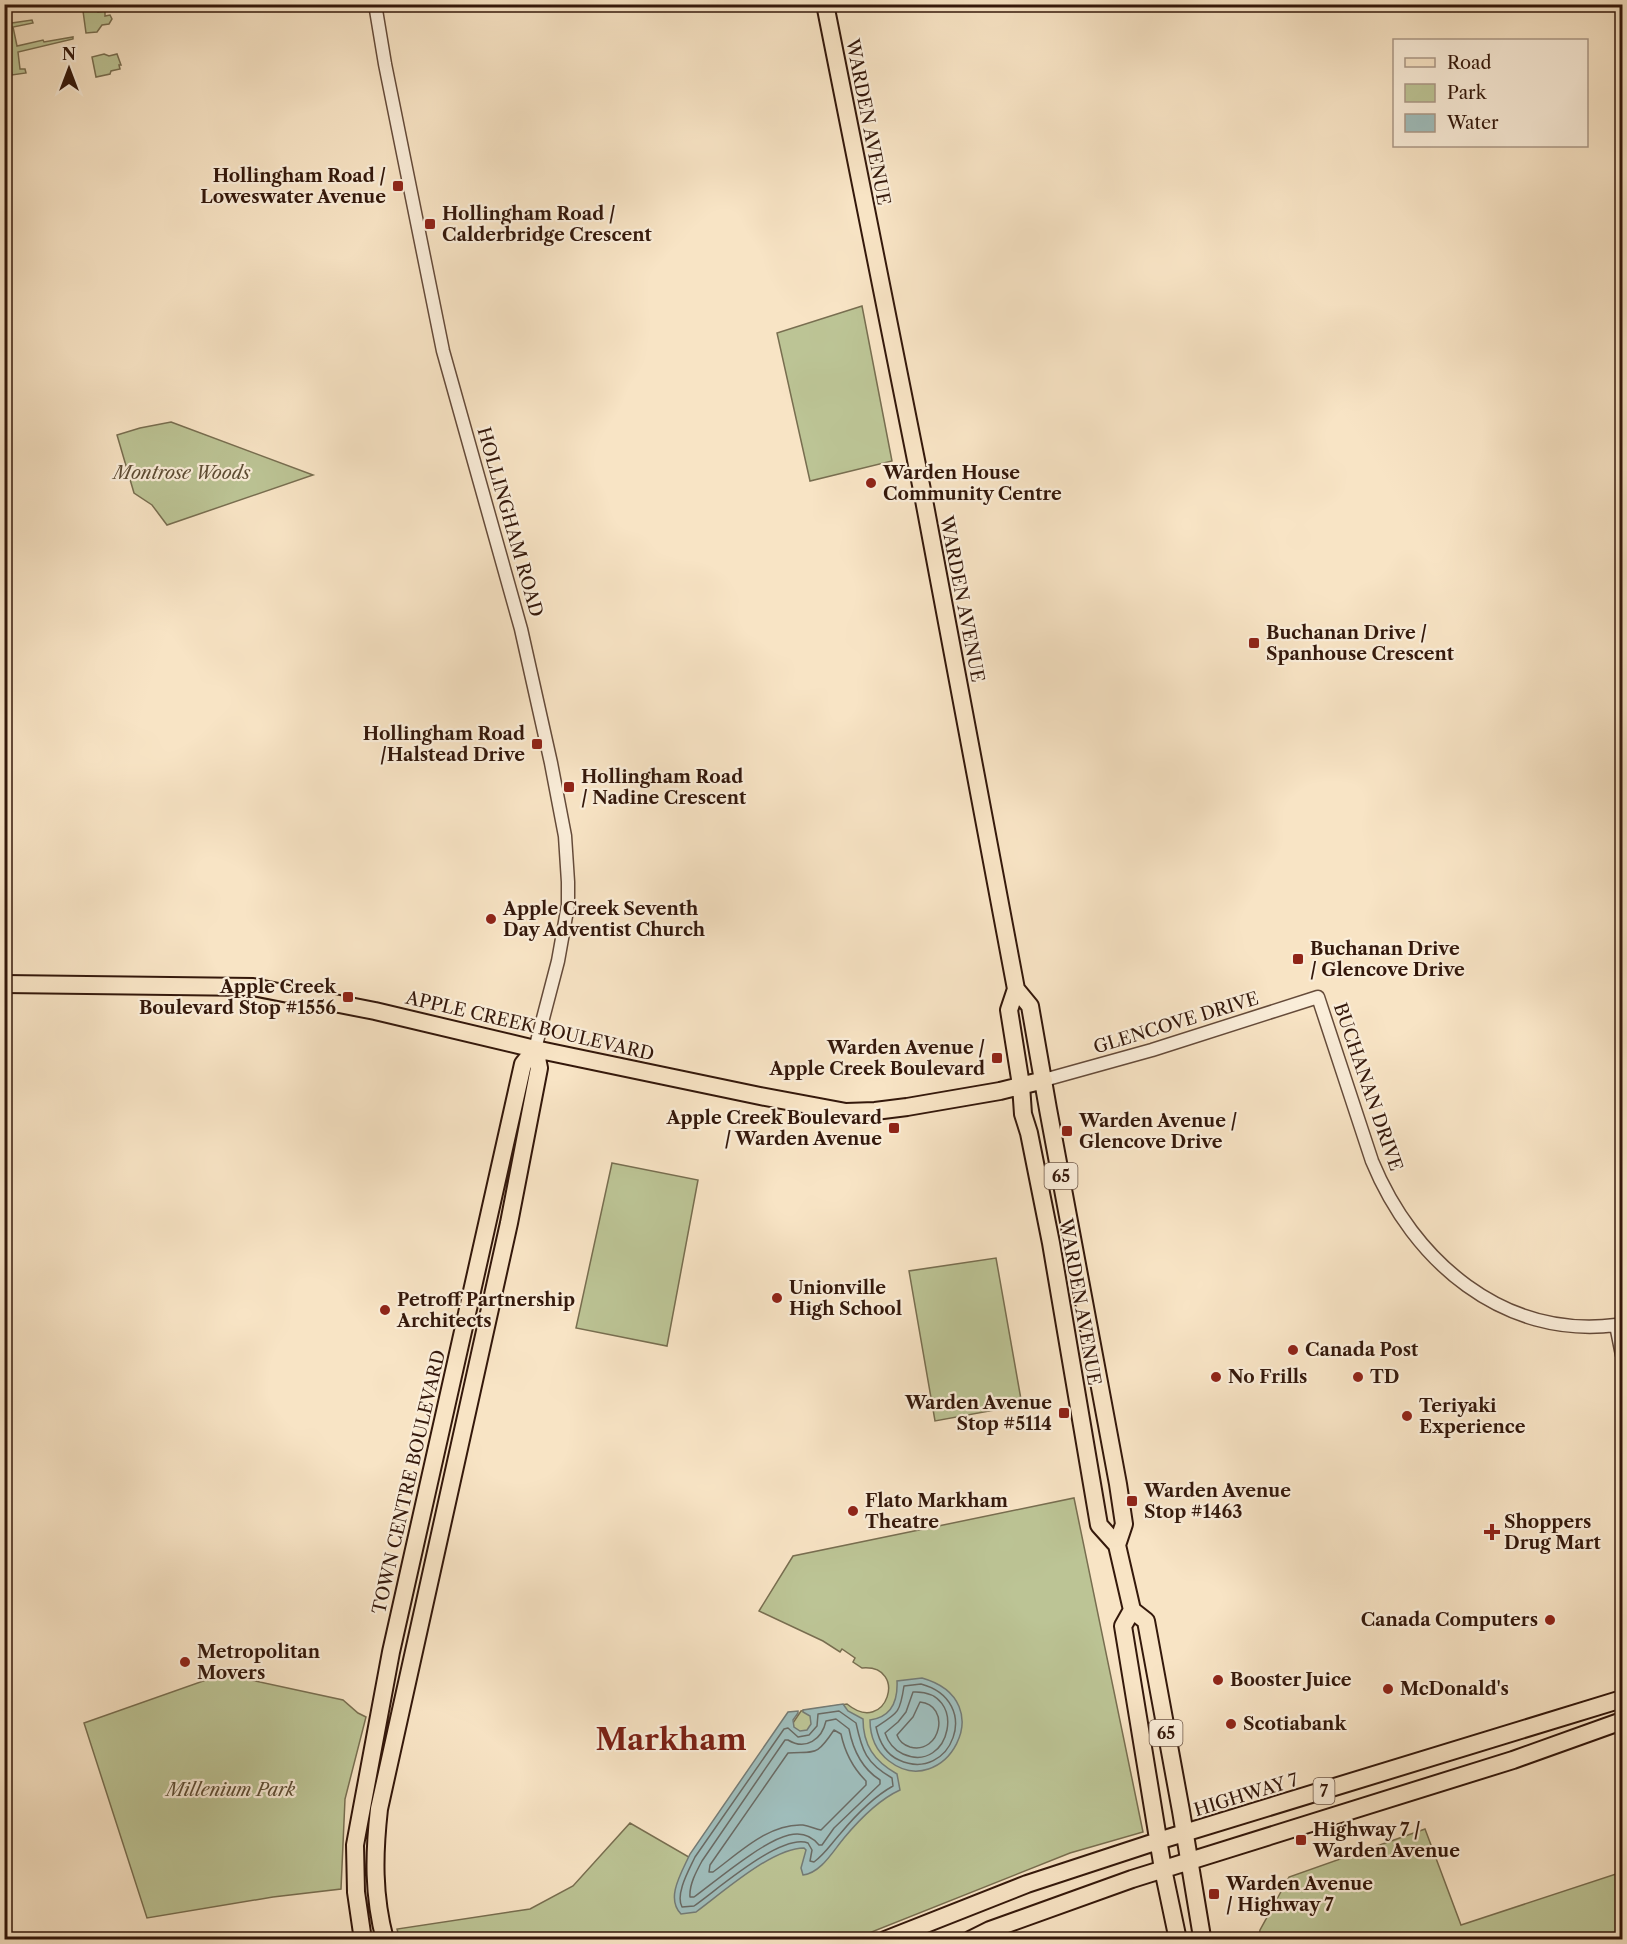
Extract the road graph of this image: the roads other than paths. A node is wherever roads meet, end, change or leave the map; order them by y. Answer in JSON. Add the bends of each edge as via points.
{"nodes":[{"id":1,"x":375,"y":4,"type":"edge"},
{"id":2,"x":825,"y":4,"type":"edge"},
{"id":3,"x":4,"y":984,"type":"edge"},
{"id":4,"x":1016,"y":989,"type":"junction"},
{"id":5,"x":1318,"y":997,"type":"joint"},
{"id":6,"x":536,"y":1049,"type":"junction"},
{"id":7,"x":1044,"y":1080,"type":"junction"},
{"id":8,"x":1021,"y":1085,"type":"junction"},
{"id":9,"x":1623,"y":1355,"type":"edge"},
{"id":10,"x":1117,"y":1545,"type":"junction"},
{"id":11,"x":1132,"y":1610,"type":"junction"},
{"id":12,"x":1623,"y":1700,"type":"edge"},
{"id":13,"x":1623,"y":1721,"type":"edge"},
{"id":14,"x":1185,"y":1834,"type":"junction"},
{"id":15,"x":1158,"y":1840,"type":"junction"},
{"id":16,"x":1190,"y":1862,"type":"junction"},
{"id":17,"x":1163,"y":1869,"type":"junction"},
{"id":18,"x":363,"y":1940,"type":"edge"},
{"id":19,"x":385,"y":1940,"type":"edge"},
{"id":20,"x":885,"y":1940,"type":"edge"},
{"id":21,"x":970,"y":1940,"type":"edge"},
{"id":22,"x":1178,"y":1940,"type":"edge"},
{"id":23,"x":1200,"y":1940,"type":"edge"}],
"edges":[{"from":1,"to":6,"type":"street","name":"HOLLINGHAM ROAD","via":[[443,351],[521,629],[565,836],[568,905]]},
{"from":2,"to":4,"type":"main road","name":"WARDEN AVENUE","number":"65"},
{"from":3,"to":6,"type":"main road","name":"APPLE CREEK BOULEVARD","via":[[252,987]]},
{"from":4,"to":7,"type":"main road","name":"WARDEN AVENUE","number":"65","via":[[1030,1006]]},
{"from":4,"to":8,"type":"main road","name":"WARDEN AVENUE","number":"65","via":[[1009,1010]]},
{"from":5,"to":7,"type":"street","name":"GLENCOVE DRIVE"},
{"from":5,"to":9,"type":"street","name":"BUCHANAN DRIVE","via":[[1372,1161],[1415,1238],[1441,1266],[1472,1290],[1518,1314],[1568,1326],[1616,1325]]},
{"from":6,"to":8,"type":"main road","name":"APPLE CREEK BOULEVARD","via":[[846,1112],[907,1107]]},
{"from":6,"to":18,"type":"main road","name":"TOWN CENTRE BOULEVARD","via":[[523,1064],[374,1737],[356,1845],[356,1892]]},
{"from":6,"to":19,"type":"main road","via":[[539,1068],[509,1223],[379,1809],[375,1879]]},
{"from":7,"to":8,"type":"main road","name":"APPLE CREEK BOULEVARD"},
{"from":7,"to":10,"type":"main road","name":"WARDEN AVENUE","number":"65","via":[[1118,1484],[1124,1524]]},
{"from":8,"to":10,"type":"main road","name":"WARDEN AVENUE","number":"65","via":[[1023,1114],[1051,1243],[1099,1525]]},
{"from":10,"to":11,"type":"main road","name":"WARDEN AVENUE","number":"65"},
{"from":11,"to":14,"type":"main road","name":"WARDEN AVENUE","number":"65","via":[[1146,1621]]},
{"from":11,"to":15,"type":"main road","name":"WARDEN AVENUE","number":"65","via":[[1123,1626]]},
{"from":12,"to":14,"type":"main road","name":"HIGHWAY 7","number":"7"},
{"from":13,"to":16,"type":"main road","number":"7","via":[[1502,1764]]},
{"from":14,"to":15,"type":"main road","name":"HIGHWAY 7","number":"7"},
{"from":14,"to":16,"type":"main road","name":"WARDEN AVENUE","number":"65"},
{"from":15,"to":17,"type":"main road","name":"WARDEN AVENUE","number":"65"},
{"from":15,"to":20,"type":"main road","name":"HIGHWAY 7","number":"7","via":[[1027,1884]]},
{"from":16,"to":17,"type":"main road","number":"7"},
{"from":16,"to":23,"type":"main road","name":"WARDEN AVENUE","number":"65"},
{"from":17,"to":21,"type":"main road","number":"7"},
{"from":17,"to":22,"type":"main road","name":"WARDEN AVENUE","number":"65"}]}
